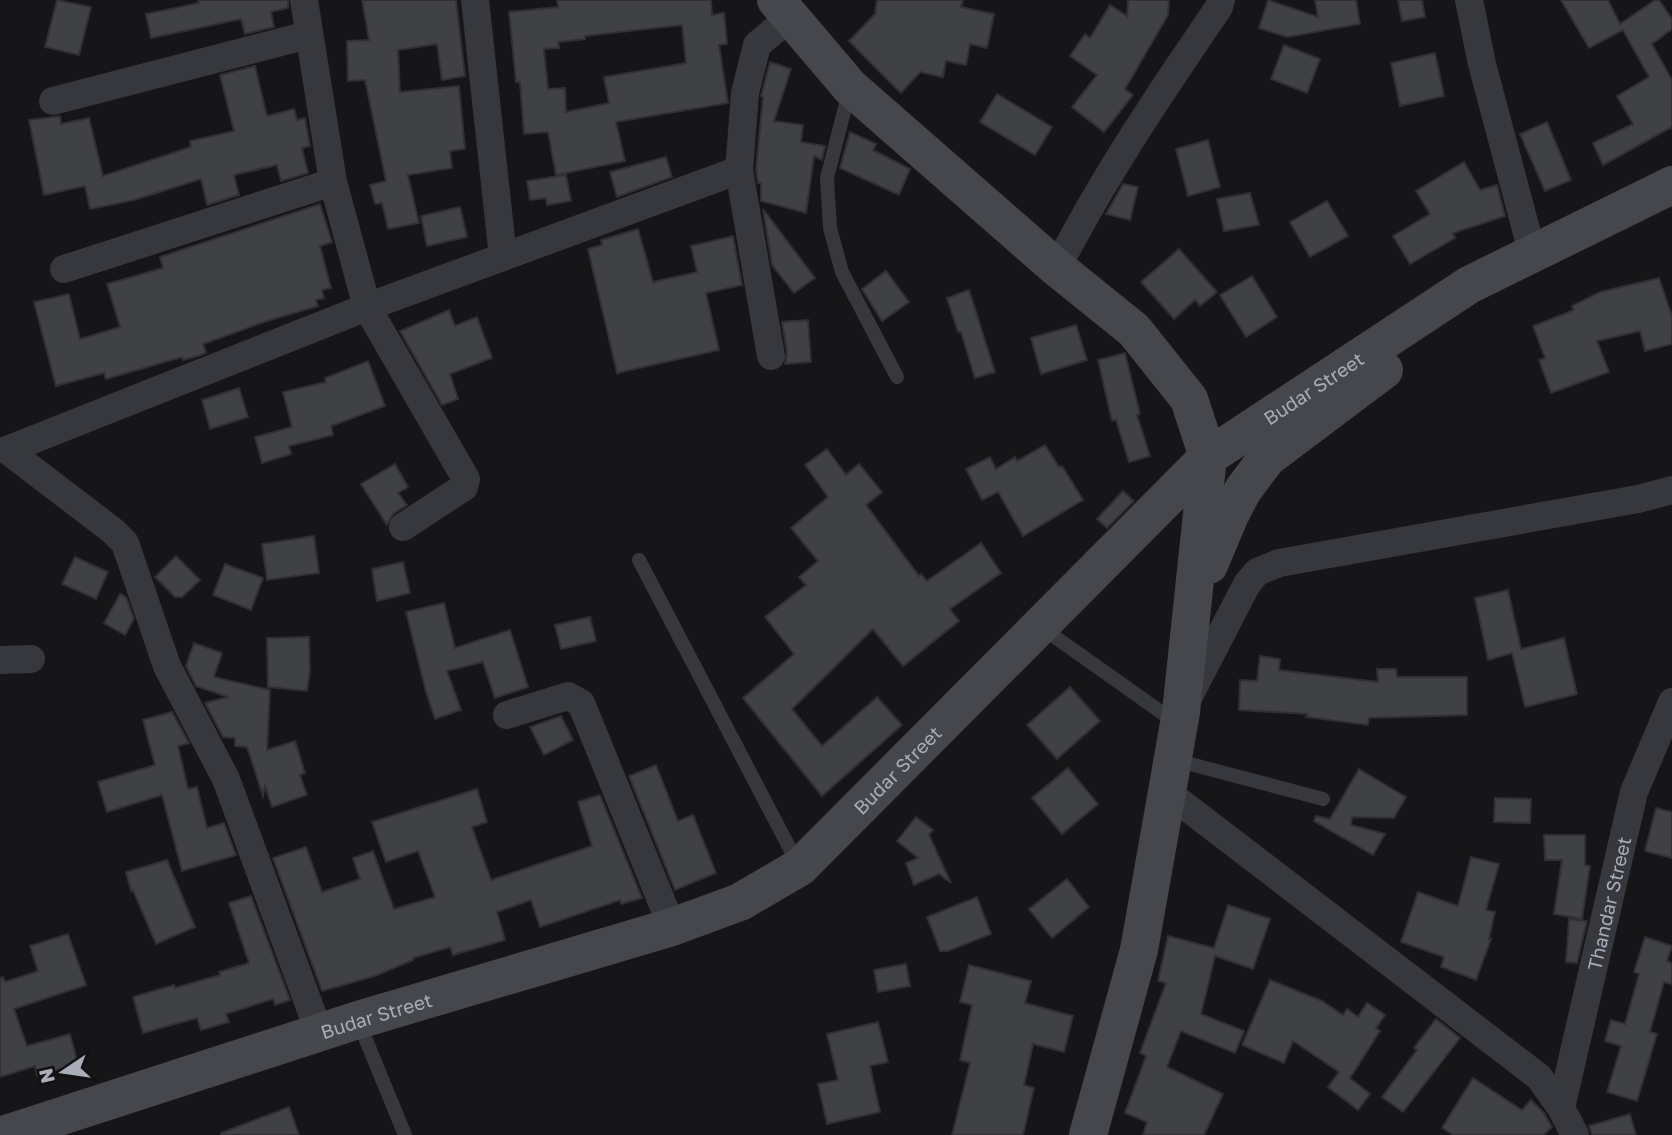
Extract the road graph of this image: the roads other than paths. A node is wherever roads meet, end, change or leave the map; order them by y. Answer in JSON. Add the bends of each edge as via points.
{"nodes":[{"id":1,"x":304,"y":0,"type":"edge"},
{"id":2,"x":475,"y":0,"type":"edge"},
{"id":3,"x":1221,"y":0,"type":"edge"},
{"id":4,"x":1469,"y":0,"type":"edge"},
{"id":5,"x":783,"y":9,"type":"edge"},
{"id":6,"x":308,"y":35,"type":"junction"},
{"id":7,"x":850,"y":87,"type":"junction"},
{"id":8,"x":53,"y":101,"type":"dead end"},
{"id":9,"x":739,"y":170,"type":"junction"},
{"id":10,"x":333,"y":182,"type":"junction"},
{"id":11,"x":1672,"y":185,"type":"edge"},
{"id":12,"x":1532,"y":253,"type":"junction"},
{"id":13,"x":503,"y":257,"type":"junction"},
{"id":14,"x":1057,"y":268,"type":"junction"},
{"id":15,"x":64,"y":269,"type":"dead end"},
{"id":16,"x":1469,"y":285,"type":"junction"},
{"id":17,"x":367,"y":307,"type":"junction"},
{"id":18,"x":771,"y":356,"type":"dead end"},
{"id":19,"x":897,"y":377,"type":"dead end"},
{"id":20,"x":1208,"y":457,"type":"junction"},
{"id":21,"x":1672,"y":490,"type":"edge"},
{"id":22,"x":403,"y":527,"type":"dead end"},
{"id":23,"x":639,"y":560,"type":"dead end"},
{"id":24,"x":1192,"y":606,"type":"junction"},
{"id":25,"x":1041,"y":627,"type":"junction"},
{"id":26,"x":31,"y":659,"type":"dead end"},
{"id":27,"x":0,"y":660,"type":"edge"},
{"id":28,"x":1672,"y":702,"type":"edge"},
{"id":29,"x":507,"y":715,"type":"dead end"},
{"id":30,"x":1175,"y":747,"type":"junction"},
{"id":31,"x":1323,"y":799,"type":"dead end"},
{"id":32,"x":800,"y":867,"type":"junction"},
{"id":33,"x":672,"y":927,"type":"junction"},
{"id":34,"x":358,"y":1020,"type":"junction"},
{"id":35,"x":319,"y":1032,"type":"junction"},
{"id":36,"x":1560,"y":1108,"type":"junction"},
{"id":37,"x":3,"y":1135,"type":"edge"},
{"id":38,"x":405,"y":1135,"type":"edge"},
{"id":39,"x":1088,"y":1135,"type":"edge"},
{"id":40,"x":1575,"y":1135,"type":"edge"}],
"edges":[{"from":1,"to":6,"type":"street"},
{"from":2,"to":13,"type":"street"},
{"from":3,"to":14,"type":"street","via":[[1132,136]]},
{"from":4,"to":12,"type":"street"},
{"from":5,"to":7,"type":"main road"},
{"from":5,"to":9,"type":"street","via":[[758,45],[745,93]]},
{"from":6,"to":8,"type":"street"},
{"from":6,"to":10,"type":"street"},
{"from":7,"to":14,"type":"main road"},
{"from":7,"to":19,"type":"lane","via":[[827,178],[830,228],[842,272]]},
{"from":9,"to":13,"type":"street"},
{"from":9,"to":18,"type":"street"},
{"from":10,"to":15,"type":"street"},
{"from":10,"to":17,"type":"street"},
{"from":11,"to":12,"type":"main road","name":"Budar Street"},
{"from":12,"to":16,"type":"main road","name":"Budar Street"},
{"from":13,"to":17,"type":"street"},
{"from":14,"to":20,"type":"main road","via":[[1134,330],[1189,399]]},
{"from":16,"to":20,"type":"main road","name":"Budar Street"},
{"from":16,"to":24,"type":"main road","via":[[1415,346],[1267,458],[1230,515]]},
{"from":17,"to":22,"type":"street","via":[[466,478],[464,486]]},
{"from":17,"to":35,"type":"street","via":[[7,450],[113,531],[131,555],[167,666],[226,779]]},
{"from":20,"to":24,"type":"main road"},
{"from":20,"to":25,"type":"main road","name":"Budar Street"},
{"from":21,"to":30,"type":"street","via":[[1279,563],[1258,572],[1247,584]]},
{"from":23,"to":32,"type":"lane"},
{"from":24,"to":30,"type":"main road"},
{"from":25,"to":30,"type":"lane"},
{"from":25,"to":32,"type":"main road","name":"Budar Street"},
{"from":26,"to":27,"type":"street"},
{"from":28,"to":36,"type":"street","name":"Thandar Street","via":[[1634,792]]},
{"from":29,"to":33,"type":"street","via":[[568,696],[580,703]]},
{"from":30,"to":31,"type":"lane"},
{"from":30,"to":36,"type":"street","via":[[1539,1077]]},
{"from":30,"to":39,"type":"main road","via":[[1139,950]]},
{"from":32,"to":33,"type":"main road","name":"Budar Street","via":[[740,902]]},
{"from":33,"to":34,"type":"main road","name":"Budar Street"},
{"from":34,"to":35,"type":"main road","name":"Budar Street"},
{"from":34,"to":38,"type":"lane"},
{"from":35,"to":37,"type":"main road","name":"Budar Street"},
{"from":36,"to":40,"type":"street"}]}
